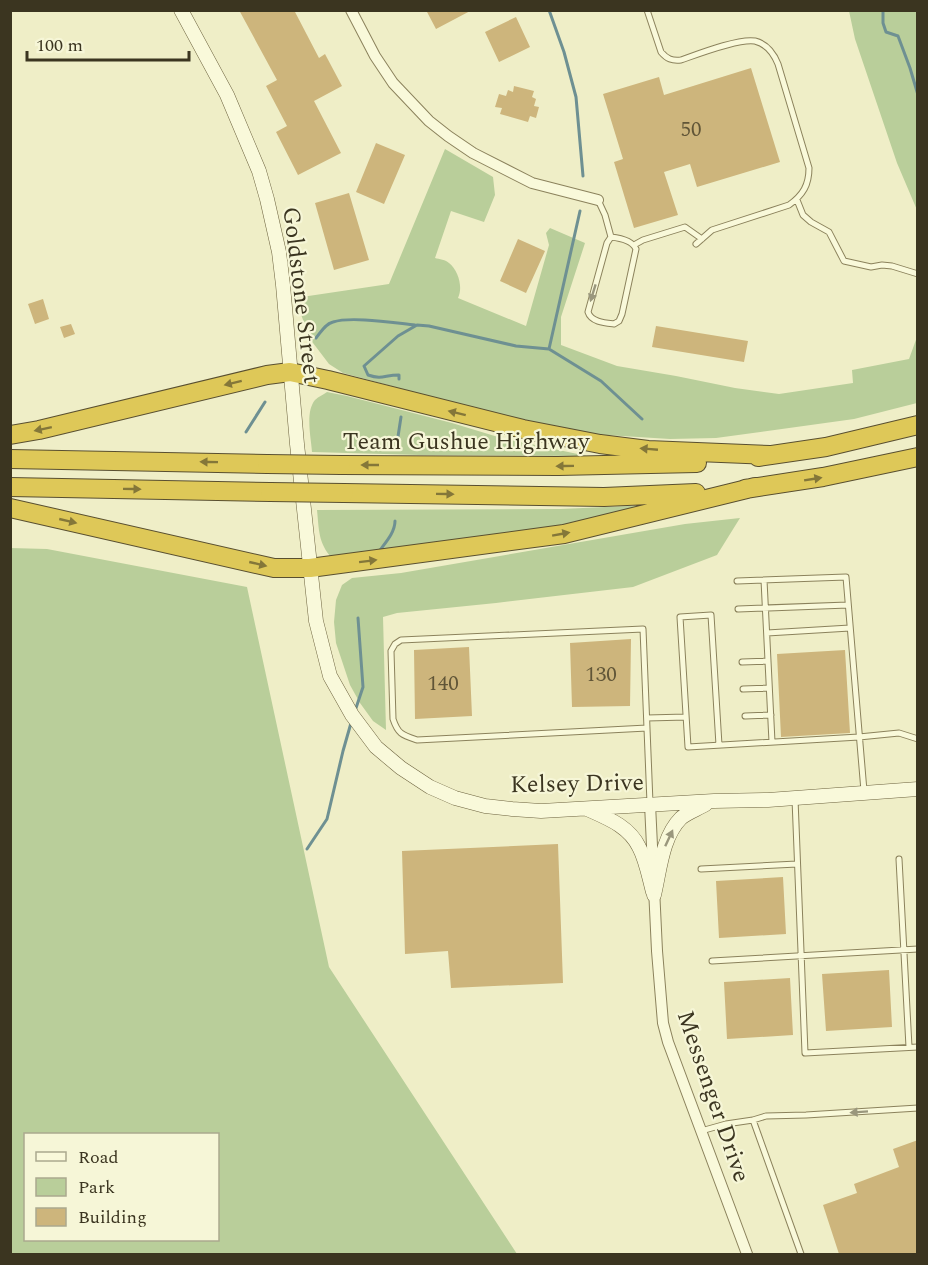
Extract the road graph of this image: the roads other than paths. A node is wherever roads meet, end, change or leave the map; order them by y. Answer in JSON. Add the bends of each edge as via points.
{"nodes":[{"id":1,"x":181,"y":10,"type":"edge"},
{"id":2,"x":351,"y":10,"type":"edge"},
{"id":3,"x":647,"y":10,"type":"edge"},
{"id":4,"x":598,"y":200,"type":"joint"},
{"id":5,"x":797,"y":200,"type":"junction"},
{"id":6,"x":610,"y":237,"type":"junction"},
{"id":7,"x":702,"y":239,"type":"junction"},
{"id":8,"x":696,"y":244,"type":"dead end"},
{"id":9,"x":634,"y":245,"type":"junction"},
{"id":10,"x":918,"y":274,"type":"edge"},
{"id":11,"x":290,"y":372,"type":"junction"},
{"id":12,"x":918,"y":425,"type":"edge"},
{"id":13,"x":10,"y":435,"type":"edge"},
{"id":14,"x":770,"y":455,"type":"junction"},
{"id":15,"x":918,"y":457,"type":"edge"},
{"id":16,"x":10,"y":459,"type":"edge"},
{"id":17,"x":10,"y":487,"type":"edge"},
{"id":18,"x":755,"y":488,"type":"junction"},
{"id":19,"x":10,"y":508,"type":"edge"},
{"id":20,"x":309,"y":568,"type":"junction"},
{"id":21,"x":764,"y":580,"type":"junction"},
{"id":22,"x":736,"y":581,"type":"dead end"},
{"id":23,"x":848,"y":604,"type":"junction"},
{"id":24,"x":765,"y":608,"type":"junction"},
{"id":25,"x":738,"y":609,"type":"dead end"},
{"id":26,"x":850,"y":628,"type":"junction"},
{"id":27,"x":767,"y":633,"type":"junction"},
{"id":28,"x":768,"y":661,"type":"junction"},
{"id":29,"x":742,"y":662,"type":"dead end"},
{"id":30,"x":769,"y":688,"type":"junction"},
{"id":31,"x":743,"y":689,"type":"dead end"},
{"id":32,"x":771,"y":715,"type":"junction"},
{"id":33,"x":745,"y":716,"type":"dead end"},
{"id":34,"x":686,"y":717,"type":"junction"},
{"id":35,"x":647,"y":718,"type":"junction"},
{"id":36,"x":647,"y":728,"type":"junction"},
{"id":37,"x":859,"y":737,"type":"junction"},
{"id":38,"x":918,"y":739,"type":"edge"},
{"id":39,"x":772,"y":742,"type":"junction"},
{"id":40,"x":719,"y":745,"type":"junction"},
{"id":41,"x":918,"y":789,"type":"edge"},
{"id":42,"x":864,"y":793,"type":"junction"},
{"id":43,"x":795,"y":799,"type":"junction"},
{"id":44,"x":714,"y":801,"type":"junction"},
{"id":45,"x":650,"y":804,"type":"junction"},
{"id":46,"x":585,"y":808,"type":"junction"},
{"id":47,"x":899,"y":859,"type":"dead end"},
{"id":48,"x":797,"y":864,"type":"junction"},
{"id":49,"x":701,"y":869,"type":"dead end"},
{"id":50,"x":654,"y":895,"type":"junction"},
{"id":51,"x":918,"y":949,"type":"edge"},
{"id":52,"x":905,"y":950,"type":"junction"},
{"id":53,"x":801,"y":956,"type":"junction"},
{"id":54,"x":712,"y":961,"type":"dead end"},
{"id":55,"x":909,"y":1047,"type":"junction"},
{"id":56,"x":918,"y":1047,"type":"edge"},
{"id":57,"x":918,"y":1108,"type":"edge"},
{"id":58,"x":753,"y":1120,"type":"junction"},
{"id":59,"x":701,"y":1131,"type":"junction"},
{"id":60,"x":747,"y":1254,"type":"edge"},
{"id":61,"x":801,"y":1254,"type":"edge"}],
"edges":[{"from":1,"to":11,"type":"main road","name":"Goldstone Street","via":[[227,95],[259,171],[279,252]]},
{"from":2,"to":4,"type":"street","via":[[393,83],[448,136],[532,183]]},
{"from":3,"to":5,"type":"lane","via":[[661,52],[672,61],[751,41],[774,54],[809,168],[808,185]]},
{"from":4,"to":6,"type":"lane"},
{"from":5,"to":7,"type":"lane","via":[[781,209],[712,230]]},
{"from":5,"to":10,"type":"lane","via":[[803,215],[830,232],[844,261],[870,267],[892,266]]},
{"from":6,"to":9,"type":"lane"},
{"from":6,"to":9,"type":"lane","one_way":true,"via":[[589,307],[593,320],[614,324],[619,321]]},
{"from":7,"to":8,"type":"lane"},
{"from":7,"to":9,"type":"lane","via":[[685,227]]},
{"from":11,"to":13,"type":"highway","one_way":true},
{"from":14,"to":11,"type":"highway","one_way":true,"via":[[600,444]]},
{"from":11,"to":20,"type":"main road","name":"Goldstone Street"},
{"from":12,"to":14,"type":"highway","name":"Team Gushue Highway","via":[[826,447]]},
{"from":14,"to":16,"type":"highway","name":"Team Gushue Highway","one_way":true,"bridge":true,"via":[[704,462],[547,466]]},
{"from":18,"to":15,"type":"highway","one_way":true},
{"from":17,"to":18,"type":"highway","one_way":true,"bridge":true,"via":[[604,496]]},
{"from":20,"to":18,"type":"highway","one_way":true,"via":[[564,534]]},
{"from":19,"to":20,"type":"highway","one_way":true,"via":[[274,568]]},
{"from":20,"to":46,"type":"main road","name":"Kelsey Drive","via":[[316,621],[330,676],[376,747],[411,775],[455,798],[485,806],[541,811]]},
{"from":21,"to":22,"type":"lane"},
{"from":21,"to":23,"type":"lane","via":[[846,577]]},
{"from":21,"to":24,"type":"lane"},
{"from":23,"to":24,"type":"lane"},
{"from":23,"to":26,"type":"lane"},
{"from":24,"to":25,"type":"lane"},
{"from":24,"to":27,"type":"lane"},
{"from":26,"to":27,"type":"lane"},
{"from":26,"to":37,"type":"lane"},
{"from":27,"to":28,"type":"lane"},
{"from":28,"to":29,"type":"lane"},
{"from":28,"to":30,"type":"lane"},
{"from":30,"to":31,"type":"lane"},
{"from":30,"to":32,"type":"lane"},
{"from":32,"to":33,"type":"lane"},
{"from":32,"to":39,"type":"lane"},
{"from":34,"to":35,"type":"lane"},
{"from":34,"to":40,"type":"lane","via":[[688,747]]},
{"from":34,"to":40,"type":"lane","via":[[680,617],[711,615]]},
{"from":35,"to":36,"type":"lane"},
{"from":35,"to":36,"type":"lane","via":[[643,629],[401,640],[391,651],[393,719],[403,736],[417,740]]},
{"from":36,"to":45,"type":"lane"},
{"from":37,"to":38,"type":"lane","via":[[898,732]]},
{"from":37,"to":39,"type":"lane"},
{"from":37,"to":42,"type":"lane"},
{"from":39,"to":40,"type":"lane"},
{"from":41,"to":42,"type":"main road","name":"Kelsey Drive"},
{"from":42,"to":43,"type":"main road","name":"Kelsey Drive"},
{"from":43,"to":44,"type":"main road","name":"Kelsey Drive"},
{"from":43,"to":48,"type":"lane"},
{"from":44,"to":45,"type":"main road","name":"Kelsey Drive"},
{"from":50,"to":44,"type":"main road","one_way":true,"via":[[664,849],[675,826],[683,816]]},
{"from":45,"to":46,"type":"main road","name":"Kelsey Drive"},
{"from":45,"to":50,"type":"street","name":"Messenger Drive"},
{"from":46,"to":50,"type":"main road","via":[[620,825],[634,839]]},
{"from":47,"to":52,"type":"lane"},
{"from":48,"to":49,"type":"lane"},
{"from":48,"to":53,"type":"lane"},
{"from":50,"to":59,"type":"street","name":"Messenger Drive","via":[[663,1023]]},
{"from":51,"to":52,"type":"lane"},
{"from":52,"to":53,"type":"lane"},
{"from":52,"to":55,"type":"lane"},
{"from":53,"to":54,"type":"lane"},
{"from":53,"to":55,"type":"lane","via":[[805,1053]]},
{"from":55,"to":56,"type":"lane"},
{"from":57,"to":58,"type":"lane","one_way":true,"via":[[766,1116]]},
{"from":58,"to":59,"type":"lane"},
{"from":58,"to":61,"type":"lane"},
{"from":59,"to":60,"type":"street","name":"Messenger Drive"}]}
